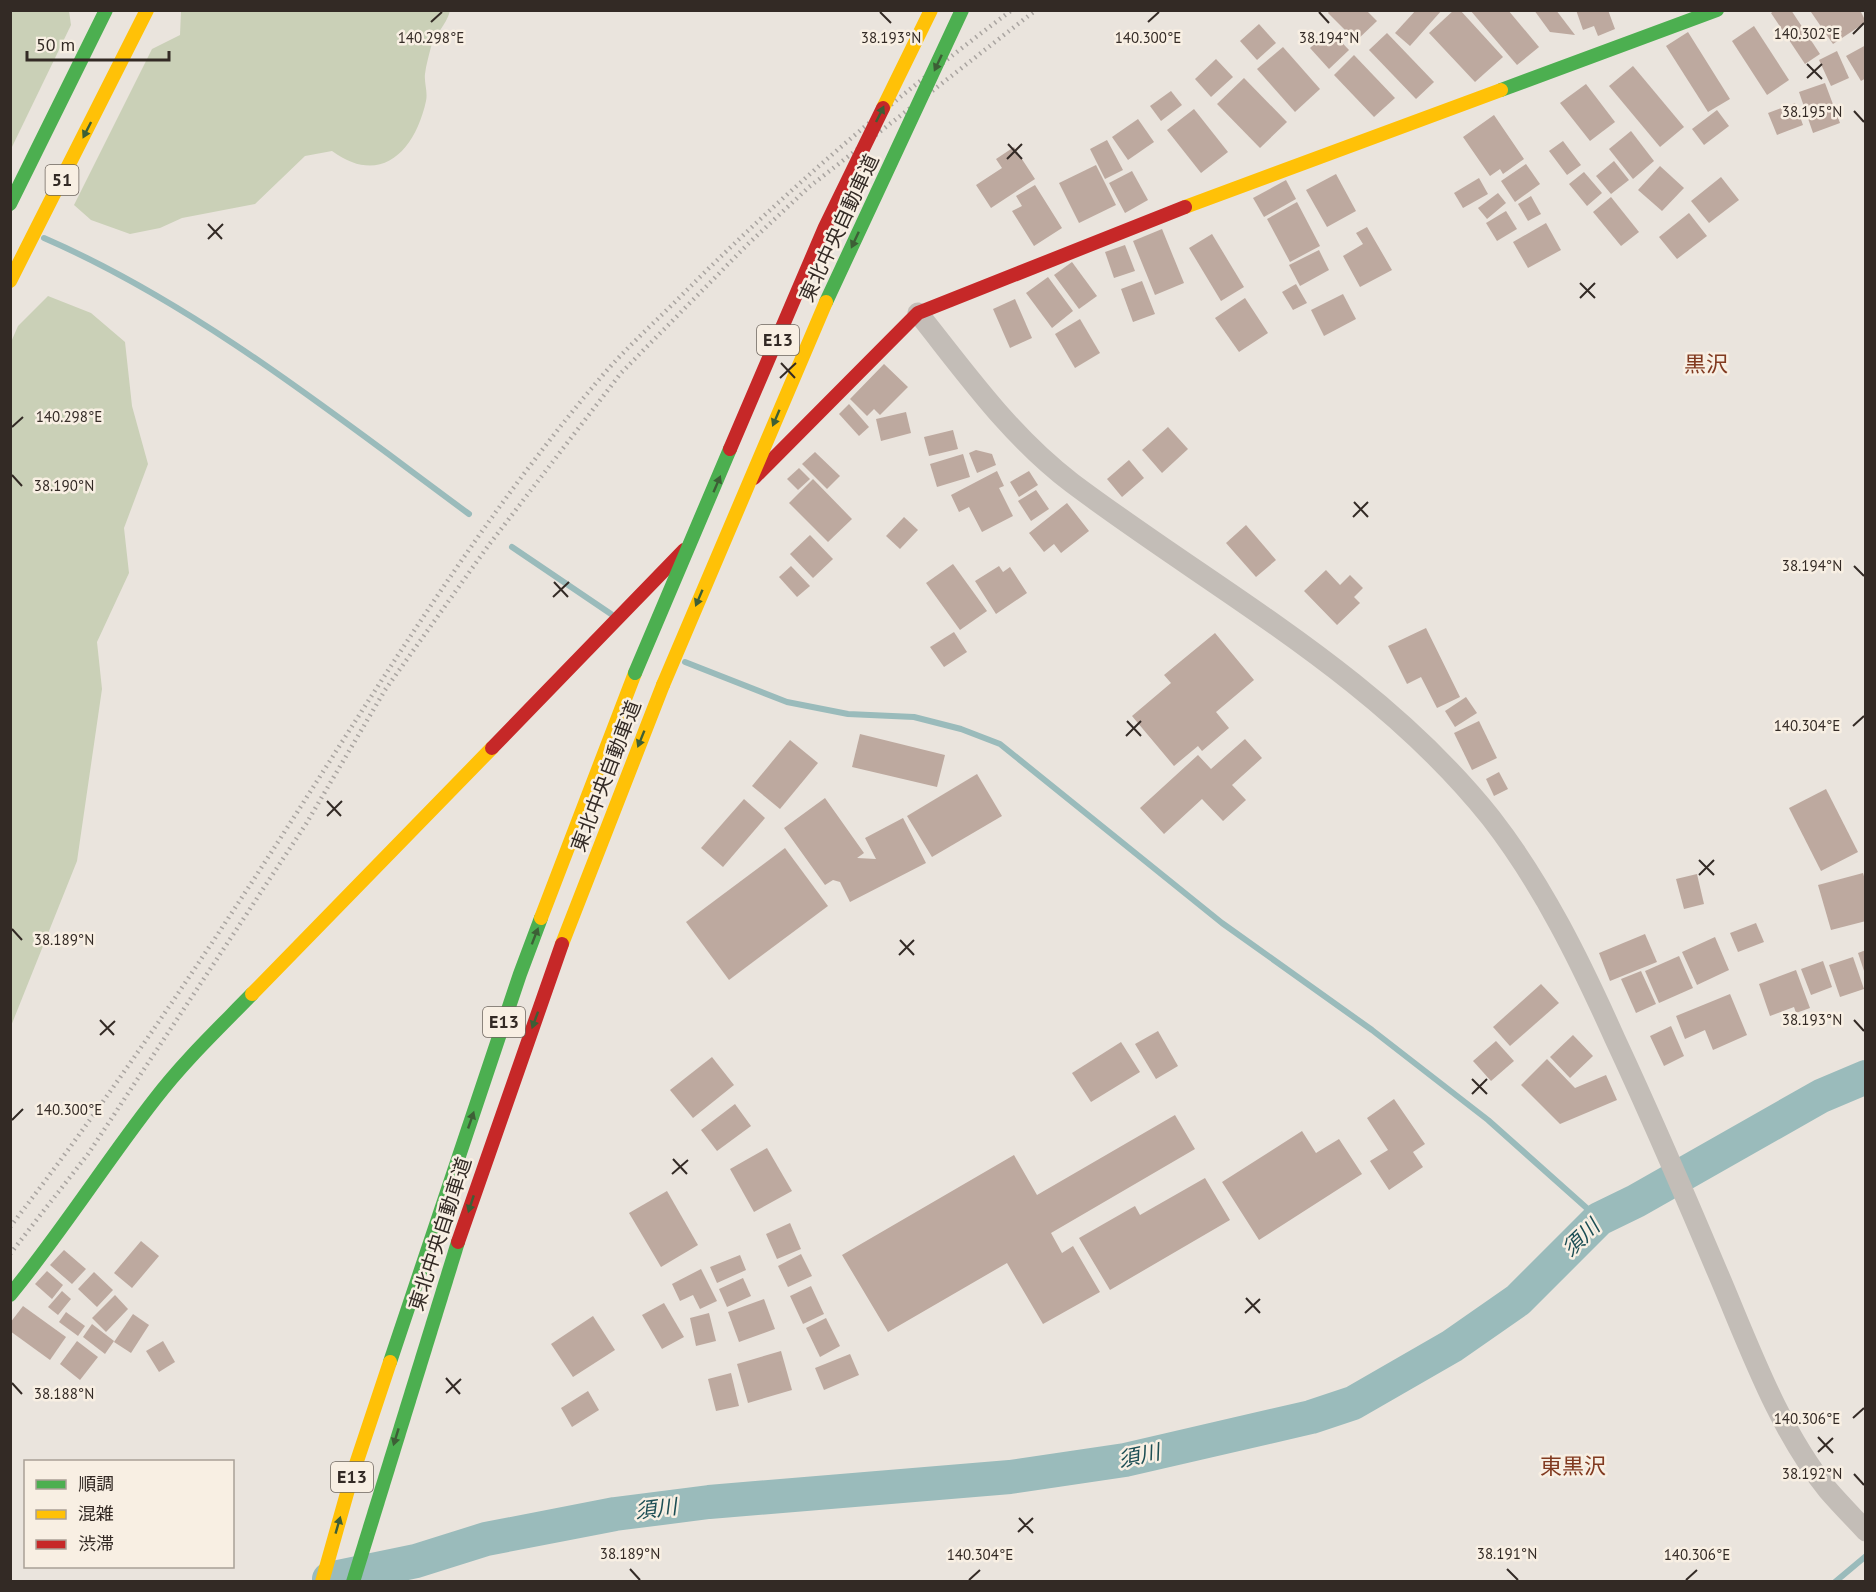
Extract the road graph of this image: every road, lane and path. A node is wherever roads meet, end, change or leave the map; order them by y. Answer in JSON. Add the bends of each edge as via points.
{"nodes":[{"id":1,"x":106,"y":10,"type":"edge"},
{"id":2,"x":147,"y":10,"type":"edge"},
{"id":3,"x":931,"y":10,"type":"edge"},
{"id":4,"x":963,"y":10,"type":"edge"},
{"id":5,"x":1717,"y":10,"type":"edge"},
{"id":6,"x":10,"y":204,"type":"edge"},
{"id":7,"x":10,"y":281,"type":"edge"},
{"id":8,"x":918,"y":313,"type":"junction"},
{"id":9,"x":10,"y":1295,"type":"edge"},
{"id":10,"x":384,"y":1477,"type":"junction"},
{"id":11,"x":1866,"y":1531,"type":"edge"},
{"id":12,"x":321,"y":1581,"type":"edge"},
{"id":13,"x":353,"y":1581,"type":"edge"},
{"id":14,"x":361,"y":1581,"type":"edge"}],
"edges":[{"from":1,"to":6,"type":"main road","number":"51"},
{"from":2,"to":7,"type":"main road","number":"51","one_way":true},
{"from":12,"to":3,"type":"main road","name":"東北中央自動車道","number":"E13","one_way":true,"bridge":true,"via":[[520,974],[635,673],[825,227]]},
{"from":4,"to":10,"type":"main road","name":"東北中央自動車道","number":"E13","one_way":true,"bridge":true,"via":[[838,275],[620,789],[490,1142]]},
{"from":5,"to":8,"type":"main road","via":[[1105,237]]},
{"from":8,"to":9,"type":"main road","via":[[177,1071]]},
{"from":8,"to":11,"type":"street","via":[[1010,428],[1071,482],[1246,602],[1377,700],[1438,758],[1492,819],[1532,878],[1594,992],[1763,1379],[1826,1488]]},
{"from":10,"to":13,"type":"main road","name":"東北中央自動車道","number":"E13"},
{"from":10,"to":14,"type":"main road"}]}
